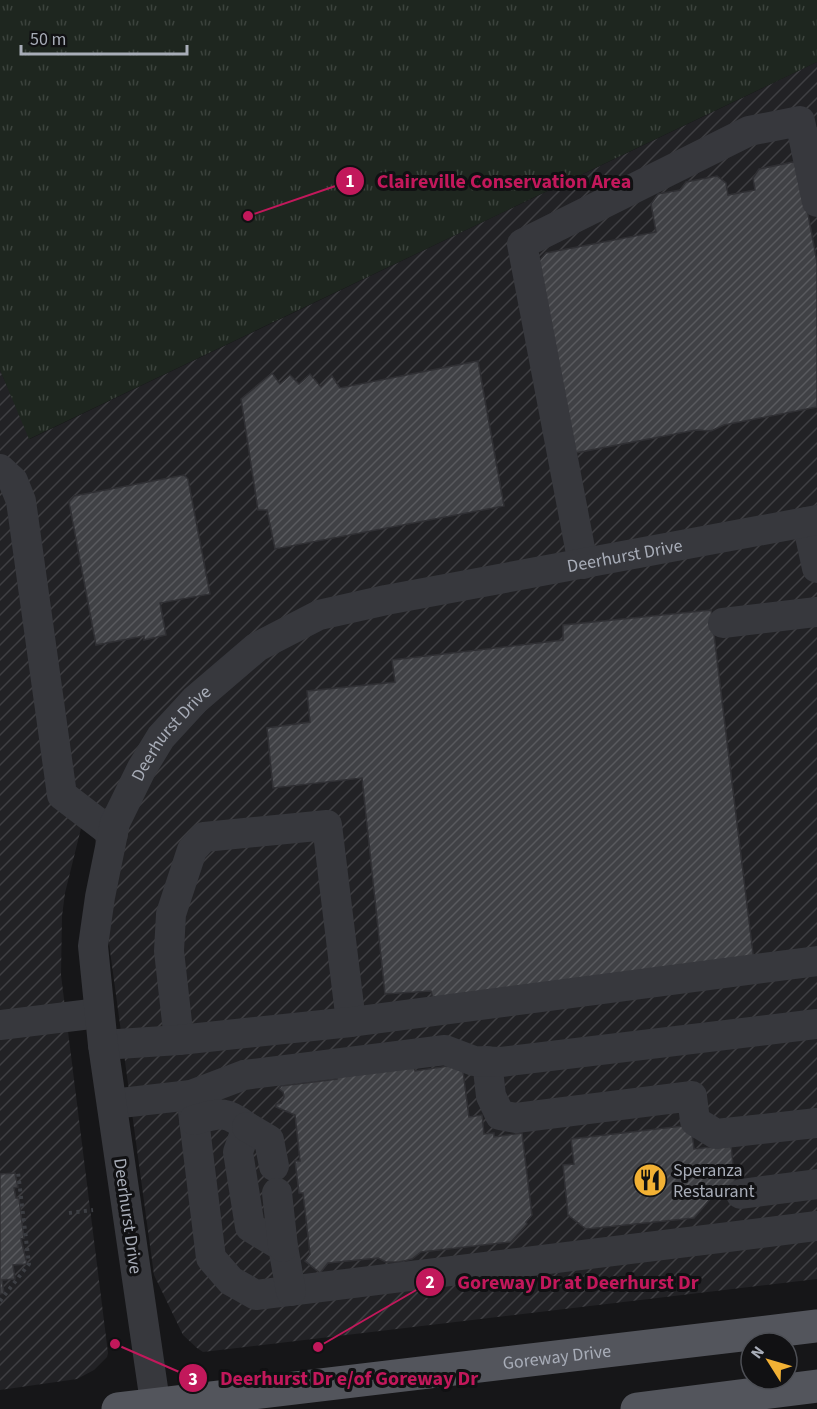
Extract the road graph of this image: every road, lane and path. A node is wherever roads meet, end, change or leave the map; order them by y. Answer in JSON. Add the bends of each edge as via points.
{"nodes":[{"id":1,"x":817,"y":202,"type":"edge"},
{"id":2,"x":0,"y":469,"type":"edge"},
{"id":3,"x":812,"y":521,"type":"edge"},
{"id":4,"x":584,"y":564,"type":"junction"},
{"id":5,"x":817,"y":568,"type":"edge"},
{"id":6,"x":817,"y":612,"type":"edge"},
{"id":7,"x":723,"y":623,"type":"dead end"},
{"id":8,"x":113,"y":834,"type":"junction"},
{"id":9,"x":817,"y":962,"type":"edge"},
{"id":10,"x":99,"y":1013,"type":"junction"},
{"id":11,"x":351,"y":1022,"type":"junction"},
{"id":12,"x":817,"y":1024,"type":"edge"},
{"id":13,"x":0,"y":1025,"type":"edge"},
{"id":14,"x":179,"y":1040,"type":"junction"},
{"id":15,"x":103,"y":1045,"type":"junction"},
{"id":16,"x":487,"y":1061,"type":"junction"},
{"id":17,"x":112,"y":1104,"type":"junction"},
{"id":18,"x":192,"y":1107,"type":"junction"},
{"id":19,"x":817,"y":1123,"type":"edge"},
{"id":20,"x":248,"y":1127,"type":"junction"},
{"id":21,"x":18,"y":1172,"type":"dead end"},
{"id":22,"x":817,"y":1184,"type":"edge"},
{"id":23,"x":741,"y":1194,"type":"dead end"},
{"id":24,"x":93,"y":1210,"type":"dead end"},
{"id":25,"x":69,"y":1213,"type":"dead end"},
{"id":26,"x":817,"y":1226,"type":"edge"},
{"id":27,"x":283,"y":1246,"type":"junction"},
{"id":28,"x":291,"y":1291,"type":"junction"},
{"id":29,"x":0,"y":1301,"type":"edge"},
{"id":30,"x":817,"y":1326,"type":"edge"},
{"id":31,"x":817,"y":1386,"type":"edge"},
{"id":32,"x":155,"y":1407,"type":"edge"},
{"id":33,"x":118,"y":1409,"type":"edge"},
{"id":34,"x":637,"y":1409,"type":"edge"}],
"edges":[{"from":1,"to":4,"type":"street","via":[[800,121],[749,131],[522,243]]},
{"from":2,"to":8,"type":"street","via":[[13,482],[21,501],[62,795]]},
{"from":3,"to":4,"type":"street","name":"Deerhurst Drive"},
{"from":3,"to":5,"type":"street"},
{"from":4,"to":8,"type":"street","name":"Deerhurst Drive","via":[[319,615],[257,647],[195,700],[161,737],[142,768]]},
{"from":6,"to":7,"type":"street"},
{"from":8,"to":10,"type":"street","name":"Deerhurst Drive","via":[[93,946]]},
{"from":9,"to":11,"type":"street"},
{"from":10,"to":13,"type":"street"},
{"from":10,"to":15,"type":"street","name":"Deerhurst Drive"},
{"from":11,"to":14,"type":"street"},
{"from":11,"to":14,"type":"street","via":[[327,825],[211,836],[204,837],[192,850],[171,914],[169,951]]},
{"from":12,"to":16,"type":"street"},
{"from":14,"to":15,"type":"street"},
{"from":15,"to":17,"type":"street","name":"Deerhurst Drive"},
{"from":16,"to":18,"type":"street","via":[[474,1061],[445,1050],[244,1075]]},
{"from":16,"to":19,"type":"street","via":[[491,1096],[500,1115],[516,1118],[692,1096],[695,1121],[716,1134]]},
{"from":17,"to":18,"type":"street"},
{"from":17,"to":32,"type":"street","name":"Deerhurst Drive"},
{"from":18,"to":20,"type":"street","via":[[232,1115]]},
{"from":18,"to":28,"type":"street","via":[[211,1258],[231,1281],[256,1295]]},
{"from":20,"to":27,"type":"street","via":[[269,1140]]},
{"from":20,"to":27,"type":"street","via":[[238,1152],[250,1227]]},
{"from":21,"to":29,"type":"path","via":[[30,1264]]},
{"from":22,"to":23,"type":"street"},
{"from":24,"to":25,"type":"path"},
{"from":26,"to":28,"type":"street"},
{"from":27,"to":28,"type":"street"},
{"from":30,"to":32,"type":"main road","name":"Goreway Drive"},
{"from":31,"to":34,"type":"main road"},
{"from":32,"to":33,"type":"main road","name":"Goreway Drive"}]}
